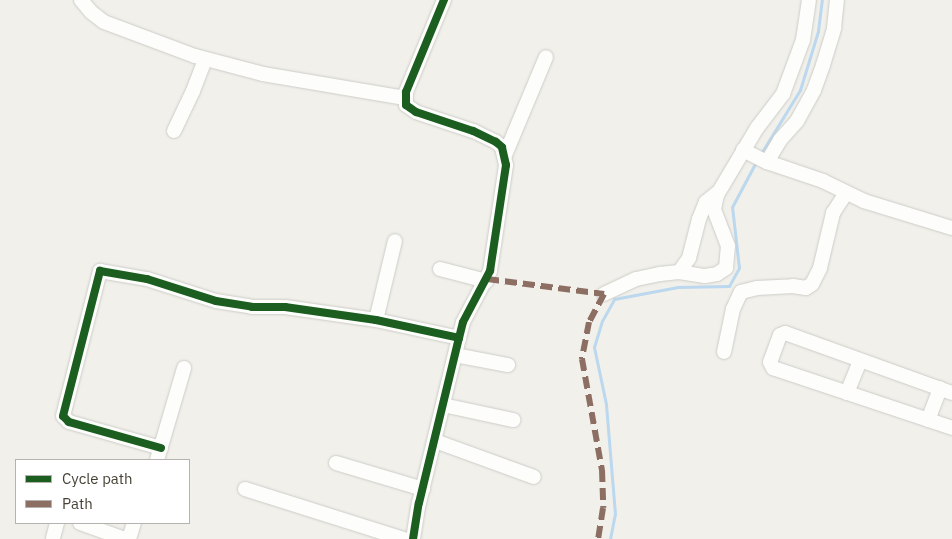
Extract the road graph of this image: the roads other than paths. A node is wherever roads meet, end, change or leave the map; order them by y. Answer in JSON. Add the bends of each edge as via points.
{"nodes":[{"id":1,"x":80,"y":0,"type":"edge"},
{"id":2,"x":809,"y":0,"type":"edge"},
{"id":3,"x":836,"y":0,"type":"edge"},
{"id":4,"x":439,"y":1,"type":"edge"},
{"id":5,"x":546,"y":57,"type":"dead end"},
{"id":6,"x":205,"y":59,"type":"junction"},
{"id":7,"x":405,"y":98,"type":"junction"},
{"id":8,"x":174,"y":130,"type":"dead end"},
{"id":9,"x":745,"y":151,"type":"junction"},
{"id":10,"x":506,"y":155,"type":"junction"},
{"id":11,"x":766,"y":162,"type":"junction"},
{"id":12,"x":721,"y":189,"type":"junction"},
{"id":13,"x":846,"y":192,"type":"junction"},
{"id":14,"x":952,"y":228,"type":"edge"},
{"id":15,"x":395,"y":241,"type":"dead end"},
{"id":16,"x":440,"y":269,"type":"dead end"},
{"id":17,"x":679,"y":272,"type":"junction"},
{"id":18,"x":486,"y":281,"type":"junction"},
{"id":19,"x":604,"y":294,"type":"dead end"},
{"id":20,"x":376,"y":320,"type":"junction"},
{"id":21,"x":458,"y":338,"type":"junction"},
{"id":22,"x":724,"y":352,"type":"dead end"},
{"id":23,"x":455,"y":355,"type":"junction"},
{"id":24,"x":860,"y":360,"type":"junction"},
{"id":25,"x":508,"y":366,"type":"dead end"},
{"id":26,"x":184,"y":368,"type":"dead end"},
{"id":27,"x":946,"y":390,"type":"edge"},
{"id":28,"x":847,"y":393,"type":"junction"},
{"id":29,"x":443,"y":405,"type":"junction"},
{"id":30,"x":513,"y":420,"type":"dead end"},
{"id":31,"x":928,"y":420,"type":"junction"},
{"id":32,"x":952,"y":428,"type":"edge"},
{"id":33,"x":435,"y":441,"type":"junction"},
{"id":34,"x":159,"y":454,"type":"edge"},
{"id":35,"x":336,"y":463,"type":"dead end"},
{"id":36,"x":534,"y":477,"type":"dead end"},
{"id":37,"x":245,"y":489,"type":"dead end"},
{"id":38,"x":422,"y":490,"type":"junction"},
{"id":39,"x":57,"y":524,"type":"edge"},
{"id":40,"x":83,"y":524,"type":"edge"},
{"id":41,"x":134,"y":524,"type":"edge"},
{"id":42,"x":53,"y":538,"type":"edge"},
{"id":43,"x":127,"y":539,"type":"edge"},
{"id":44,"x":404,"y":539,"type":"edge"},
{"id":45,"x":413,"y":539,"type":"edge"}],
"edges":[{"from":1,"to":6,"type":"street","via":[[104,22]]},
{"from":2,"to":9,"type":"street","via":[[803,40],[783,94]]},
{"from":3,"to":11,"type":"street","via":[[834,28],[814,90],[797,121]]},
{"from":4,"to":7,"type":"street"},
{"from":5,"to":10,"type":"street"},
{"from":6,"to":7,"type":"street","via":[[263,74]]},
{"from":6,"to":8,"type":"street","via":[[196,86]]},
{"from":7,"to":10,"type":"street","via":[[406,106],[416,112],[484,135],[502,147]]},
{"from":9,"to":11,"type":"street"},
{"from":9,"to":12,"type":"street"},
{"from":10,"to":18,"type":"street","via":[[505,178]]},
{"from":11,"to":13,"type":"street"},
{"from":12,"to":17,"type":"street","via":[[706,202],[689,258]]},
{"from":12,"to":17,"type":"street","via":[[714,209],[728,246],[726,268],[712,276]]},
{"from":13,"to":14,"type":"street","via":[[864,201]]},
{"from":13,"to":22,"type":"street","via":[[833,213],[820,268],[812,284],[806,288],[757,288],[741,292],[733,309]]},
{"from":15,"to":20,"type":"street"},
{"from":16,"to":18,"type":"street"},
{"from":17,"to":19,"type":"street","via":[[636,279]]},
{"from":18,"to":21,"type":"street","via":[[463,322]]},
{"from":20,"to":21,"type":"street"},
{"from":20,"to":34,"type":"street","via":[[216,301],[151,280],[100,271],[63,416],[69,422]]},
{"from":21,"to":23,"type":"street"},
{"from":23,"to":25,"type":"street"},
{"from":23,"to":29,"type":"street"},
{"from":24,"to":27,"type":"street"},
{"from":24,"to":28,"type":"street"},
{"from":24,"to":28,"type":"street","via":[[785,333],[780,335],[770,362],[773,368]]},
{"from":26,"to":34,"type":"street"},
{"from":27,"to":31,"type":"street"},
{"from":28,"to":31,"type":"street"},
{"from":29,"to":30,"type":"street"},
{"from":29,"to":33,"type":"street"},
{"from":31,"to":32,"type":"street"},
{"from":33,"to":36,"type":"street"},
{"from":33,"to":38,"type":"street"},
{"from":35,"to":38,"type":"street"},
{"from":37,"to":44,"type":"street"},
{"from":38,"to":45,"type":"street"},
{"from":39,"to":42,"type":"street"},
{"from":40,"to":43,"type":"street"},
{"from":41,"to":43,"type":"street"}]}
